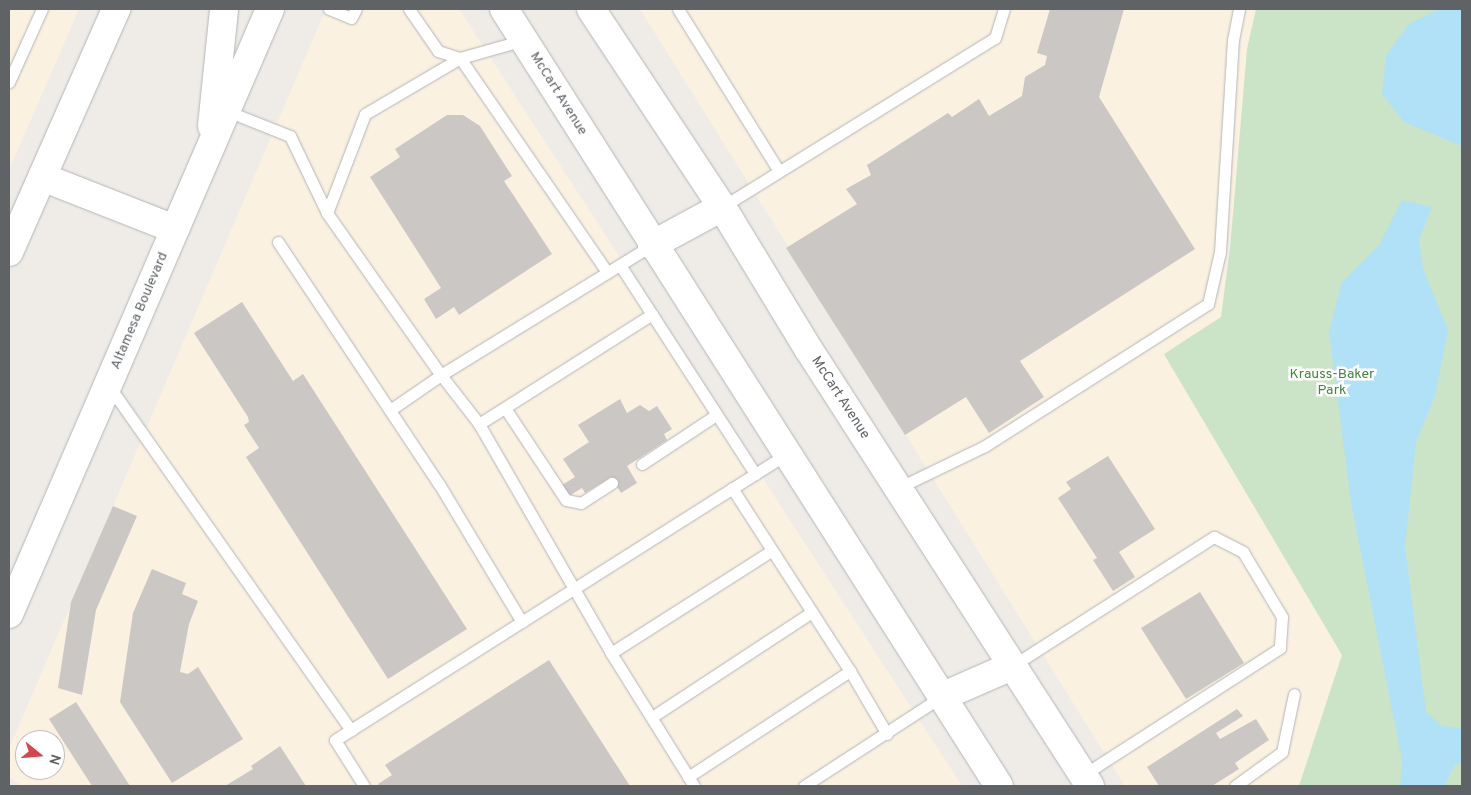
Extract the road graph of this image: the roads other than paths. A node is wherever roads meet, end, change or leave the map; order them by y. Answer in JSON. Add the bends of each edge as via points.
{"nodes":[{"id":1,"x":42,"y":9,"type":"edge"},
{"id":2,"x":116,"y":9,"type":"edge"},
{"id":3,"x":224,"y":9,"type":"edge"},
{"id":4,"x":270,"y":9,"type":"edge"},
{"id":5,"x":329,"y":9,"type":"edge"},
{"id":6,"x":356,"y":9,"type":"edge"},
{"id":7,"x":410,"y":9,"type":"edge"},
{"id":8,"x":504,"y":9,"type":"edge"},
{"id":9,"x":591,"y":9,"type":"edge"},
{"id":10,"x":678,"y":9,"type":"edge"},
{"id":11,"x":1004,"y":9,"type":"edge"},
{"id":12,"x":1240,"y":9,"type":"edge"},
{"id":13,"x":524,"y":40,"type":"junction"},
{"id":14,"x":460,"y":58,"type":"junction"},
{"id":15,"x":9,"y":82,"type":"edge"},
{"id":16,"x":227,"y":110,"type":"junction"},
{"id":17,"x":210,"y":150,"type":"junction"},
{"id":18,"x":779,"y":171,"type":"junction"},
{"id":19,"x":42,"y":177,"type":"junction"},
{"id":20,"x":722,"y":207,"type":"junction"},
{"id":21,"x":327,"y":213,"type":"junction"},
{"id":22,"x":175,"y":229,"type":"junction"},
{"id":23,"x":278,"y":242,"type":"dead end"},
{"id":24,"x":652,"y":244,"type":"junction"},
{"id":25,"x":9,"y":252,"type":"edge"},
{"id":26,"x":620,"y":265,"type":"junction"},
{"id":27,"x":607,"y":272,"type":"junction"},
{"id":28,"x":652,"y":314,"type":"junction"},
{"id":29,"x":441,"y":375,"type":"junction"},
{"id":30,"x":108,"y":385,"type":"junction"},
{"id":31,"x":505,"y":408,"type":"junction"},
{"id":32,"x":390,"y":410,"type":"junction"},
{"id":33,"x":716,"y":415,"type":"junction"},
{"id":34,"x":479,"y":424,"type":"junction"},
{"id":35,"x":786,"y":455,"type":"junction"},
{"id":36,"x":642,"y":464,"type":"dead end"},
{"id":37,"x":755,"y":474,"type":"junction"},
{"id":38,"x":612,"y":483,"type":"dead end"},
{"id":39,"x":732,"y":488,"type":"junction"},
{"id":40,"x":898,"y":488,"type":"junction"},
{"id":41,"x":771,"y":551,"type":"junction"},
{"id":42,"x":574,"y":590,"type":"junction"},
{"id":43,"x":812,"y":612,"type":"junction"},
{"id":44,"x":9,"y":614,"type":"edge"},
{"id":45,"x":522,"y":622,"type":"junction"},
{"id":46,"x":611,"y":653,"type":"junction"},
{"id":47,"x":1012,"y":666,"type":"junction"},
{"id":48,"x":850,"y":671,"type":"junction"},
{"id":49,"x":1294,"y":694,"type":"dead end"},
{"id":50,"x":941,"y":696,"type":"junction"},
{"id":51,"x":652,"y":716,"type":"junction"},
{"id":52,"x":351,"y":730,"type":"junction"},
{"id":53,"x":887,"y":734,"type":"junction"},
{"id":54,"x":1087,"y":780,"type":"edge"},
{"id":55,"x":691,"y":781,"type":"edge"},
{"id":56,"x":364,"y":786,"type":"edge"},
{"id":57,"x":804,"y":786,"type":"edge"},
{"id":58,"x":999,"y":786,"type":"edge"},
{"id":59,"x":1235,"y":786,"type":"edge"}],
"edges":[{"from":1,"to":15,"type":"lane"},
{"from":2,"to":19,"type":"main road"},
{"from":3,"to":17,"type":"main road"},
{"from":4,"to":16,"type":"main road","name":"Altamesa Boulevard"},
{"from":5,"to":6,"type":"lane","via":[[350,18]]},
{"from":7,"to":14,"type":"lane","via":[[438,51]]},
{"from":8,"to":13,"type":"main road","name":"McCart Avenue"},
{"from":9,"to":20,"type":"main road","name":"McCart Avenue"},
{"from":10,"to":18,"type":"lane"},
{"from":11,"to":18,"type":"lane","via":[[995,38]]},
{"from":12,"to":40,"type":"lane","via":[[1233,40],[1220,252],[1208,304],[984,446]]},
{"from":13,"to":14,"type":"lane"},
{"from":13,"to":24,"type":"main road","name":"McCart Avenue"},
{"from":14,"to":21,"type":"lane","via":[[365,114]]},
{"from":14,"to":27,"type":"lane"},
{"from":16,"to":17,"type":"main road","name":"Altamesa Boulevard"},
{"from":16,"to":21,"type":"lane","via":[[290,136]]},
{"from":17,"to":22,"type":"main road","name":"Altamesa Boulevard"},
{"from":18,"to":20,"type":"lane"},
{"from":19,"to":22,"type":"main road"},
{"from":19,"to":25,"type":"main road"},
{"from":20,"to":24,"type":"main road"},
{"from":20,"to":40,"type":"main road","name":"McCart Avenue"},
{"from":21,"to":29,"type":"lane"},
{"from":22,"to":30,"type":"main road","name":"Altamesa Boulevard"},
{"from":23,"to":32,"type":"lane"},
{"from":24,"to":26,"type":"lane"},
{"from":24,"to":35,"type":"main road","name":"McCart Avenue"},
{"from":26,"to":27,"type":"lane"},
{"from":26,"to":28,"type":"lane"},
{"from":27,"to":29,"type":"lane"},
{"from":28,"to":31,"type":"lane"},
{"from":28,"to":33,"type":"lane"},
{"from":29,"to":32,"type":"lane"},
{"from":29,"to":34,"type":"lane"},
{"from":30,"to":44,"type":"main road","name":"Altamesa Boulevard"},
{"from":30,"to":52,"type":"lane"},
{"from":31,"to":34,"type":"lane"},
{"from":31,"to":38,"type":"lane","via":[[566,500],[582,503]]},
{"from":32,"to":45,"type":"lane"},
{"from":33,"to":36,"type":"lane"},
{"from":33,"to":37,"type":"lane"},
{"from":34,"to":42,"type":"lane"},
{"from":35,"to":37,"type":"lane"},
{"from":35,"to":50,"type":"main road","name":"McCart Avenue"},
{"from":37,"to":39,"type":"lane"},
{"from":39,"to":41,"type":"lane"},
{"from":39,"to":42,"type":"lane"},
{"from":40,"to":47,"type":"main road","name":"McCart Avenue"},
{"from":41,"to":43,"type":"lane"},
{"from":41,"to":46,"type":"lane"},
{"from":42,"to":45,"type":"lane"},
{"from":42,"to":46,"type":"lane"},
{"from":43,"to":48,"type":"lane"},
{"from":43,"to":51,"type":"lane"},
{"from":45,"to":52,"type":"lane"},
{"from":46,"to":51,"type":"lane"},
{"from":47,"to":50,"type":"main road"},
{"from":47,"to":54,"type":"main road","name":"McCart Avenue"},
{"from":47,"to":54,"type":"lane","via":[[1214,537],[1243,552],[1282,616],[1280,648]]},
{"from":48,"to":53,"type":"lane"},
{"from":48,"to":55,"type":"lane"},
{"from":49,"to":59,"type":"lane","via":[[1282,752]]},
{"from":50,"to":53,"type":"lane"},
{"from":50,"to":58,"type":"main road","name":"McCart Avenue"},
{"from":51,"to":55,"type":"lane"},
{"from":52,"to":56,"type":"lane","via":[[335,740]]},
{"from":53,"to":57,"type":"lane"}]}
